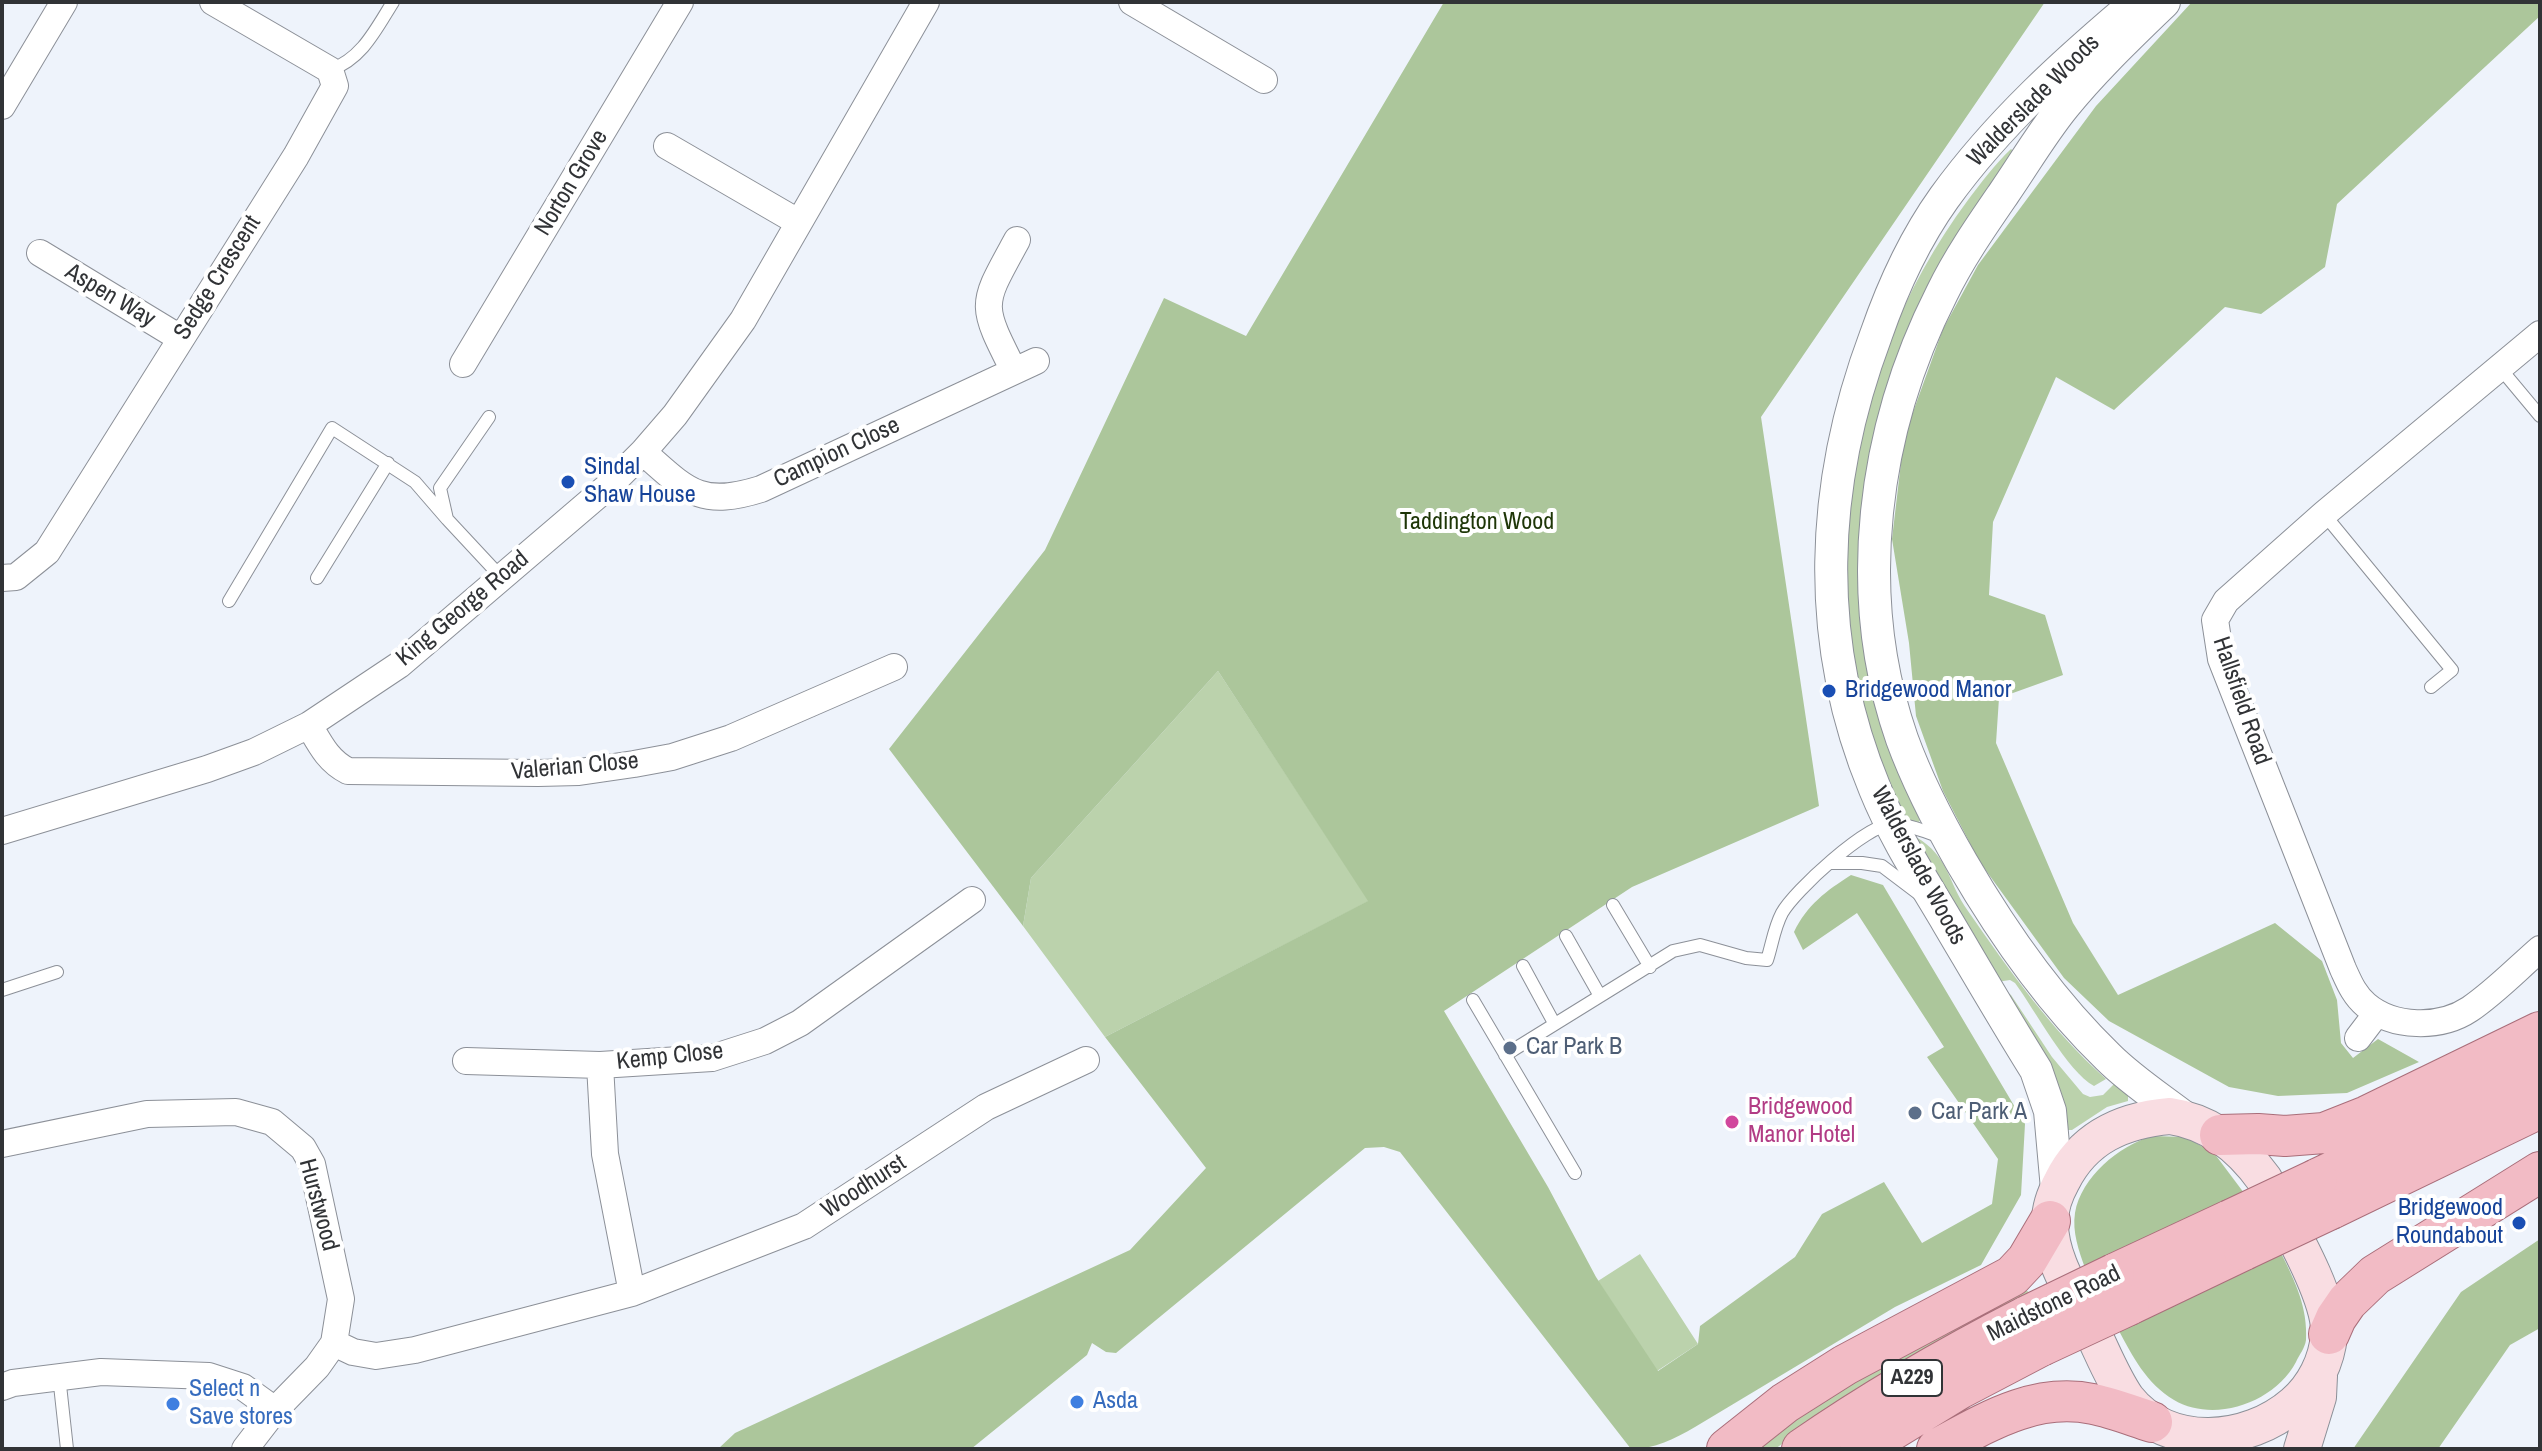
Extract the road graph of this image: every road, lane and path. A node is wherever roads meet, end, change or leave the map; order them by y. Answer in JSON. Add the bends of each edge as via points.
{"nodes":[{"id":1,"x":64,"y":2,"type":"edge"},
{"id":2,"x":213,"y":2,"type":"edge"},
{"id":3,"x":393,"y":2,"type":"edge"},
{"id":4,"x":680,"y":2,"type":"edge"},
{"id":5,"x":926,"y":2,"type":"edge"},
{"id":6,"x":1132,"y":2,"type":"edge"},
{"id":7,"x":2137,"y":2,"type":"edge"},
{"id":8,"x":2164,"y":2,"type":"edge"},
{"id":9,"x":330,"y":70,"type":"junction"},
{"id":10,"x":1264,"y":80,"type":"dead end"},
{"id":11,"x":2,"y":106,"type":"edge"},
{"id":12,"x":667,"y":146,"type":"dead end"},
{"id":13,"x":798,"y":222,"type":"junction"},
{"id":14,"x":1017,"y":240,"type":"dead end"},
{"id":15,"x":40,"y":253,"type":"dead end"},
{"id":16,"x":2540,"y":334,"type":"edge"},
{"id":17,"x":180,"y":338,"type":"junction"},
{"id":18,"x":463,"y":364,"type":"dead end"},
{"id":19,"x":2500,"y":368,"type":"junction"},
{"id":20,"x":2540,"y":416,"type":"edge"},
{"id":21,"x":489,"y":417,"type":"dead end"},
{"id":22,"x":643,"y":452,"type":"junction"},
{"id":23,"x":388,"y":463,"type":"junction"},
{"id":24,"x":2324,"y":514,"type":"junction"},
{"id":25,"x":447,"y":519,"type":"junction"},
{"id":26,"x":501,"y":577,"type":"junction"},
{"id":27,"x":2,"y":578,"type":"edge"},
{"id":28,"x":317,"y":578,"type":"dead end"},
{"id":29,"x":229,"y":601,"type":"dead end"},
{"id":30,"x":894,"y":667,"type":"dead end"},
{"id":31,"x":2431,"y":687,"type":"dead end"},
{"id":32,"x":309,"y":725,"type":"junction"},
{"id":33,"x":1890,"y":824,"type":"junction"},
{"id":34,"x":2,"y":831,"type":"edge"},
{"id":35,"x":1948,"y":839,"type":"junction"},
{"id":36,"x":1832,"y":863,"type":"junction"},
{"id":37,"x":972,"y":900,"type":"dead end"},
{"id":38,"x":1613,"y":905,"type":"dead end"},
{"id":39,"x":1938,"y":906,"type":"junction"},
{"id":40,"x":1566,"y":936,"type":"dead end"},
{"id":41,"x":2540,"y":949,"type":"edge"},
{"id":42,"x":1523,"y":966,"type":"dead end"},
{"id":43,"x":1650,"y":967,"type":"junction"},
{"id":44,"x":57,"y":972,"type":"dead end"},
{"id":45,"x":2,"y":990,"type":"edge"},
{"id":46,"x":1600,"y":996,"type":"junction"},
{"id":47,"x":1473,"y":1000,"type":"dead end"},
{"id":48,"x":2377,"y":1013,"type":"junction"},
{"id":49,"x":1554,"y":1023,"type":"junction"},
{"id":50,"x":2540,"y":1032,"type":"edge"},
{"id":51,"x":2358,"y":1038,"type":"dead end"},
{"id":52,"x":1505,"y":1055,"type":"junction"},
{"id":53,"x":1086,"y":1060,"type":"dead end"},
{"id":54,"x":466,"y":1061,"type":"dead end"},
{"id":55,"x":600,"y":1065,"type":"junction"},
{"id":56,"x":2540,"y":1072,"type":"edge"},
{"id":57,"x":2540,"y":1108,"type":"edge"},
{"id":58,"x":2185,"y":1118,"type":"junction"},
{"id":59,"x":2220,"y":1135,"type":"junction"},
{"id":60,"x":2,"y":1144,"type":"edge"},
{"id":61,"x":2540,"y":1172,"type":"edge"},
{"id":62,"x":1575,"y":1173,"type":"dead end"},
{"id":63,"x":2324,"y":1194,"type":"junction"},
{"id":64,"x":2054,"y":1205,"type":"junction"},
{"id":65,"x":632,"y":1293,"type":"junction"},
{"id":66,"x":2034,"y":1331,"type":"junction"},
{"id":67,"x":2329,"y":1334,"type":"junction"},
{"id":68,"x":334,"y":1343,"type":"junction"},
{"id":69,"x":2319,"y":1374,"type":"junction"},
{"id":70,"x":59,"y":1376,"type":"junction"},
{"id":71,"x":2,"y":1387,"type":"edge"},
{"id":72,"x":275,"y":1410,"type":"junction"},
{"id":73,"x":2177,"y":1435,"type":"edge"},
{"id":74,"x":67,"y":1449,"type":"edge"},
{"id":75,"x":245,"y":1449,"type":"edge"},
{"id":76,"x":1727,"y":1449,"type":"edge"},
{"id":77,"x":1802,"y":1449,"type":"edge"},
{"id":78,"x":1861,"y":1449,"type":"edge"},
{"id":79,"x":1937,"y":1449,"type":"edge"},
{"id":80,"x":2302,"y":1449,"type":"edge"}],
"edges":[{"from":1,"to":11,"type":"street"},
{"from":2,"to":9,"type":"street"},
{"from":3,"to":9,"type":"lane","via":[[364,47],[346,65]]},
{"from":4,"to":18,"type":"street","name":"Norton Grove"},
{"from":5,"to":13,"type":"street","name":"King George Road"},
{"from":6,"to":10,"type":"street"},
{"from":7,"to":33,"type":"street","name":"Walderslade Woods","via":[[2036,91],[1944,199],[1887,302],[1852,407],[1832,515],[1837,649],[1856,736]]},
{"from":8,"to":35,"type":"street","name":"Walderslade Woods","via":[[2061,110],[1981,227],[1942,293],[1895,410],[1877,511],[1877,612],[1901,736]]},
{"from":9,"to":17,"type":"street","name":"Sedge Crescent","via":[[335,86],[322,111]]},
{"from":12,"to":13,"type":"street"},
{"from":13,"to":22,"type":"street","name":"King George Road","via":[[743,320]]},
{"from":14,"to":22,"type":"street","name":"Campion Close","via":[[986,304],[989,319],[1025,366],[743,494],[703,497]]},
{"from":15,"to":17,"type":"street","name":"Aspen Way"},
{"from":16,"to":19,"type":"street","name":"Hallsfield Road"},
{"from":17,"to":27,"type":"street","name":"Sedge Crescent","via":[[47,552],[16,577]]},
{"from":19,"to":20,"type":"lane"},
{"from":19,"to":24,"type":"street","name":"Hallsfield Road"},
{"from":21,"to":25,"type":"lane","via":[[440,488]]},
{"from":22,"to":26,"type":"street","name":"King George Road"},
{"from":23,"to":25,"type":"lane","via":[[415,482]]},
{"from":23,"to":28,"type":"lane"},
{"from":23,"to":29,"type":"lane","via":[[332,428]]},
{"from":24,"to":31,"type":"lane","via":[[2452,670]]},
{"from":24,"to":48,"type":"street","name":"Hallsfield Road","via":[[2226,601],[2215,631],[2221,659],[2343,969],[2354,992]]},
{"from":25,"to":26,"type":"lane"},
{"from":26,"to":32,"type":"street","name":"King George Road","via":[[399,665]]},
{"from":30,"to":32,"type":"street","name":"Valerian Close","via":[[731,738],[672,757],[579,772],[348,771],[323,751]]},
{"from":32,"to":34,"type":"street","name":"King George Road","via":[[207,769]]},
{"from":33,"to":35,"type":"lane"},
{"from":33,"to":36,"type":"lane","via":[[1861,837]]},
{"from":33,"to":39,"type":"street","name":"Walderslade Woods"},
{"from":35,"to":58,"type":"street","name":"Walderslade Woods","via":[[1989,909],[2065,1010],[2121,1069]]},
{"from":36,"to":39,"type":"lane","via":[[1882,866]]},
{"from":36,"to":43,"type":"lane","via":[[1789,902],[1767,960],[1700,945],[1673,951]]},
{"from":37,"to":55,"type":"street","name":"Kemp Close","via":[[800,1023],[765,1041],[712,1058]]},
{"from":38,"to":43,"type":"lane"},
{"from":39,"to":64,"type":"street","name":"Walderslade Woods","via":[[2045,1091],[2054,1136]]},
{"from":40,"to":46,"type":"lane"},
{"from":41,"to":48,"type":"street","via":[[2462,1013],[2435,1022]]},
{"from":42,"to":49,"type":"lane"},
{"from":43,"to":46,"type":"lane"},
{"from":44,"to":45,"type":"lane"},
{"from":46,"to":49,"type":"lane"},
{"from":47,"to":52,"type":"lane"},
{"from":48,"to":51,"type":"street"},
{"from":49,"to":52,"type":"lane"},
{"from":50,"to":59,"type":"main road","via":[[2324,1133]]},
{"from":52,"to":62,"type":"lane"},
{"from":53,"to":65,"type":"street","name":"Woodhurst","via":[[986,1107],[804,1226]]},
{"from":54,"to":55,"type":"street","name":"Kemp Close"},
{"from":55,"to":65,"type":"street","via":[[605,1154]]},
{"from":56,"to":63,"type":"main road","number":"A229"},
{"from":57,"to":63,"type":"main road","number":"A229"},
{"from":58,"to":59,"type":"main road"},
{"from":58,"to":64,"type":"main road","via":[[2147,1118],[2105,1132],[2068,1169]]},
{"from":59,"to":67,"type":"main road","via":[[2264,1179],[2315,1281]]},
{"from":60,"to":68,"type":"street","name":"Hurstwood","via":[[147,1114],[236,1112],[272,1122],[303,1148],[312,1164],[341,1299]]},
{"from":61,"to":67,"type":"main road","via":[[2375,1275],[2347,1302]]},
{"from":63,"to":66,"type":"main road","name":"Maidstone Road","number":"A229","bridge":true},
{"from":64,"to":73,"type":"main road","via":[[2058,1259],[2111,1369],[2137,1410]]},
{"from":64,"to":76,"type":"main road","via":[[2027,1260],[2012,1276],[1845,1365]]},
{"from":65,"to":68,"type":"street","name":"Woodhurst","via":[[415,1350],[376,1356]]},
{"from":66,"to":77,"type":"main road","name":"Maidstone Road","number":"A229","via":[[1943,1358]]},
{"from":66,"to":78,"type":"main road","number":"A229","via":[[1959,1389]]},
{"from":67,"to":69,"type":"main road"},
{"from":68,"to":72,"type":"street","name":"Hurstwood"},
{"from":69,"to":73,"type":"main road","via":[[2296,1403],[2251,1431],[2221,1438]]},
{"from":69,"to":80,"type":"main road","via":[[2318,1397]]},
{"from":70,"to":71,"type":"street"},
{"from":70,"to":72,"type":"street","via":[[209,1376],[243,1387]]},
{"from":70,"to":74,"type":"lane"},
{"from":72,"to":75,"type":"street","name":"Hurstwood"},
{"from":73,"to":79,"type":"main road","via":[[2094,1404],[2041,1402],[2000,1416]]}]}
